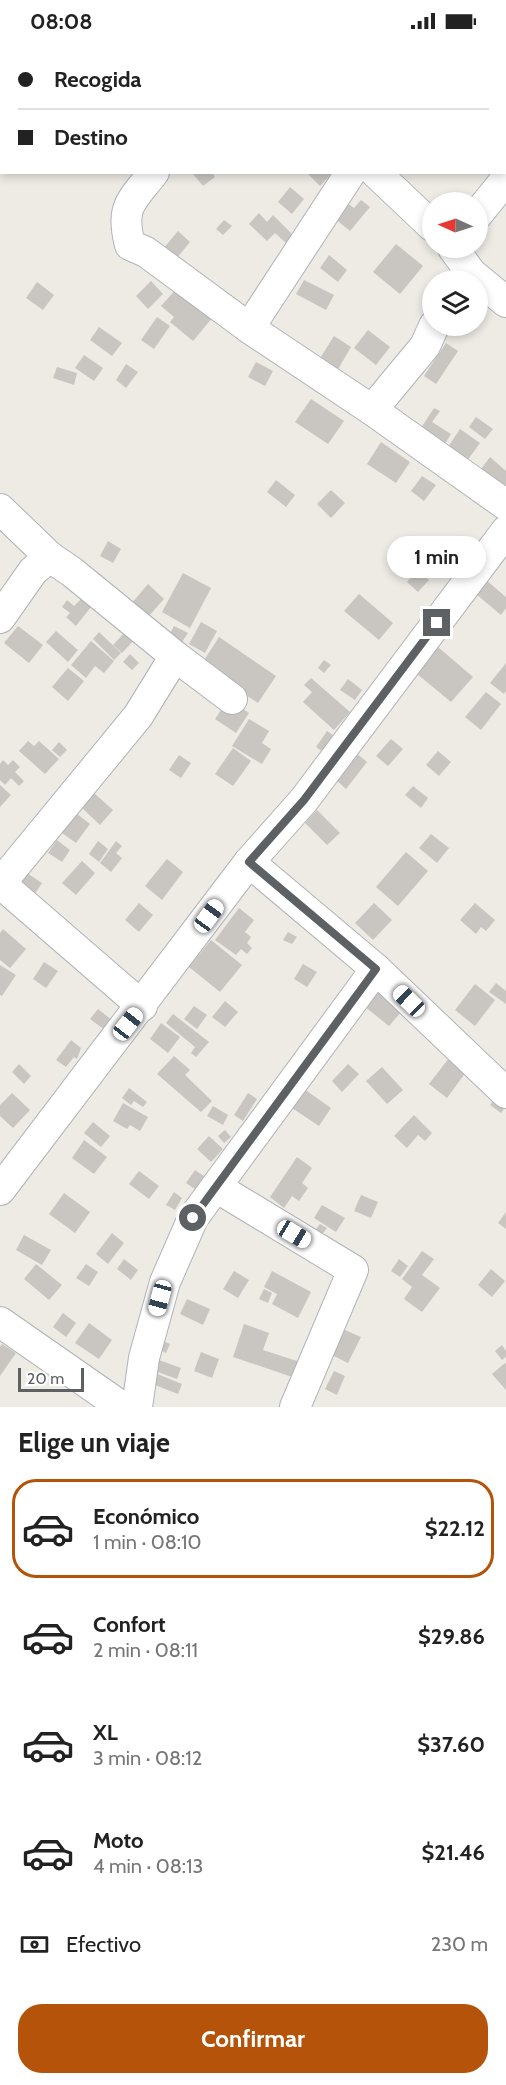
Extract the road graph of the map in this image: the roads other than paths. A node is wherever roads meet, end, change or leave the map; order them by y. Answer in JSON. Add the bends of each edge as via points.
{"nodes":[{"id":1,"x":153,"y":174,"type":"edge"},
{"id":2,"x":350,"y":174,"type":"edge"},
{"id":3,"x":377,"y":174,"type":"edge"},
{"id":4,"x":506,"y":179,"type":"edge"},
{"id":5,"x":488,"y":201,"type":"edge"},
{"id":6,"x":422,"y":217,"type":"edge"},
{"id":7,"x":488,"y":290,"type":"edge"},
{"id":8,"x":506,"y":302,"type":"edge"},
{"id":9,"x":249,"y":328,"type":"junction"},
{"id":10,"x":430,"y":336,"type":"edge"},
{"id":11,"x":372,"y":410,"type":"junction"},
{"id":12,"x":506,"y":505,"type":"edge"},
{"id":13,"x":0,"y":509,"type":"edge"},
{"id":14,"x":506,"y":531,"type":"edge"},
{"id":15,"x":50,"y":557,"type":"junction"},
{"id":16,"x":0,"y":618,"type":"edge"},
{"id":17,"x":175,"y":656,"type":"junction"},
{"id":18,"x":232,"y":699,"type":"dead end"},
{"id":19,"x":249,"y":862,"type":"junction"},
{"id":20,"x":0,"y":884,"type":"edge"},
{"id":21,"x":376,"y":969,"type":"junction"},
{"id":22,"x":142,"y":1006,"type":"junction"},
{"id":23,"x":501,"y":1078,"type":"edge"},
{"id":24,"x":216,"y":1187,"type":"junction"},
{"id":25,"x":0,"y":1190,"type":"edge"},
{"id":26,"x":0,"y":1323,"type":"edge"},
{"id":27,"x":122,"y":1407,"type":"edge"},
{"id":28,"x":137,"y":1407,"type":"edge"},
{"id":29,"x":295,"y":1407,"type":"edge"}],
"edges":[{"from":1,"to":9,"type":"street","via":[[126,210],[130,245],[146,252]]},
{"from":2,"to":9,"type":"street"},
{"from":3,"to":6,"type":"street"},
{"from":4,"to":5,"type":"street"},
{"from":7,"to":8,"type":"street"},
{"from":9,"to":11,"type":"street"},
{"from":10,"to":11,"type":"street"},
{"from":11,"to":12,"type":"street"},
{"from":13,"to":15,"type":"street"},
{"from":14,"to":19,"type":"street","via":[[304,800]]},
{"from":15,"to":16,"type":"street","via":[[33,571]]},
{"from":15,"to":17,"type":"street"},
{"from":17,"to":18,"type":"street"},
{"from":17,"to":20,"type":"street","via":[[138,716]]},
{"from":19,"to":21,"type":"street"},
{"from":19,"to":22,"type":"street"},
{"from":20,"to":22,"type":"street"},
{"from":21,"to":23,"type":"street"},
{"from":21,"to":24,"type":"street"},
{"from":22,"to":25,"type":"street"},
{"from":24,"to":28,"type":"street","via":[[193,1218],[165,1282],[144,1358]]},
{"from":24,"to":29,"type":"street","via":[[352,1270]]},
{"from":26,"to":27,"type":"street"}]}
